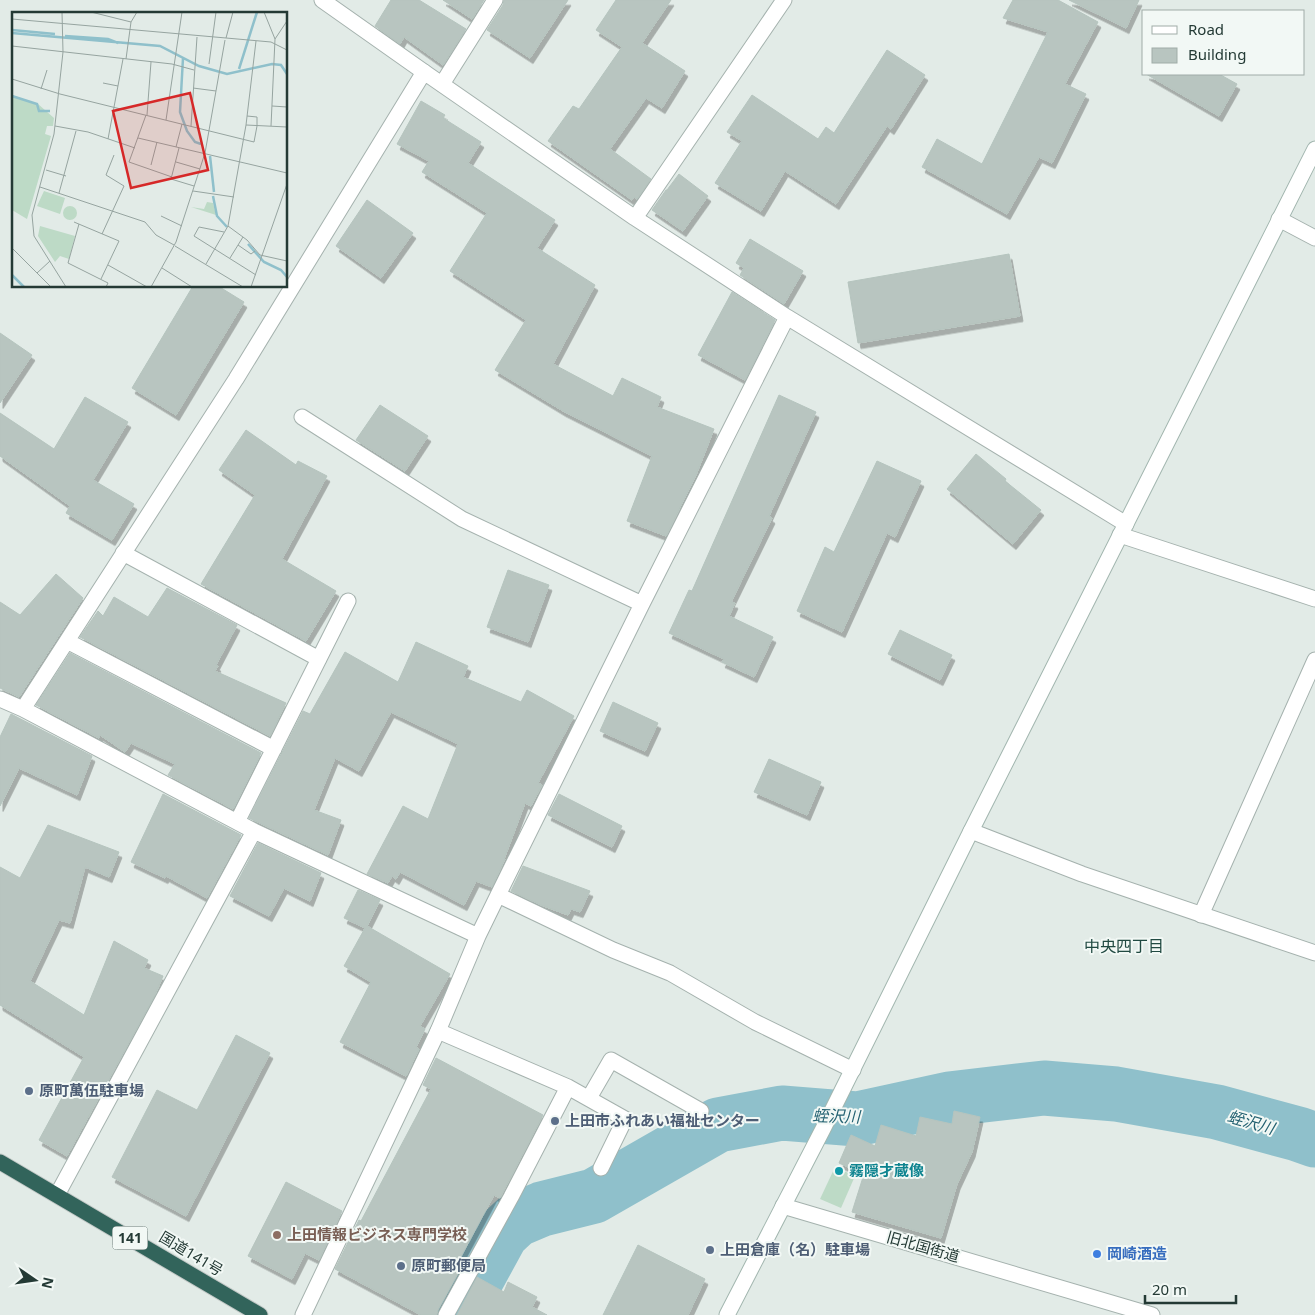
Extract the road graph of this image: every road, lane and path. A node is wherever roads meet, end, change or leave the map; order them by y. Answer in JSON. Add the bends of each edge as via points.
{"nodes":[{"id":1,"x":322,"y":0,"type":"edge"},
{"id":2,"x":495,"y":0,"type":"edge"},
{"id":3,"x":784,"y":0,"type":"edge"},
{"id":4,"x":424,"y":72,"type":"junction"},
{"id":5,"x":442,"y":84,"type":"junction"},
{"id":6,"x":1315,"y":149,"type":"edge"},
{"id":7,"x":635,"y":218,"type":"junction"},
{"id":8,"x":1279,"y":219,"type":"junction"},
{"id":9,"x":1315,"y":238,"type":"edge"},
{"id":10,"x":788,"y":316,"type":"junction"},
{"id":11,"x":302,"y":417,"type":"dead end"},
{"id":12,"x":1123,"y":530,"type":"junction"},
{"id":13,"x":123,"y":553,"type":"junction"},
{"id":14,"x":1315,"y":599,"type":"edge"},
{"id":15,"x":348,"y":601,"type":"dead end"},
{"id":16,"x":642,"y":604,"type":"junction"},
{"id":17,"x":67,"y":641,"type":"junction"},
{"id":18,"x":319,"y":659,"type":"junction"},
{"id":19,"x":1315,"y":660,"type":"edge"},
{"id":20,"x":0,"y":699,"type":"edge"},
{"id":21,"x":23,"y":709,"type":"junction"},
{"id":22,"x":274,"y":749,"type":"junction"},
{"id":23,"x":238,"y":822,"type":"junction"},
{"id":24,"x":254,"y":830,"type":"junction"},
{"id":25,"x":971,"y":831,"type":"junction"},
{"id":26,"x":498,"y":895,"type":"junction"},
{"id":27,"x":1201,"y":915,"type":"junction"},
{"id":28,"x":478,"y":936,"type":"junction"},
{"id":29,"x":1315,"y":953,"type":"edge"},
{"id":30,"x":438,"y":1031,"type":"junction"},
{"id":31,"x":853,"y":1070,"type":"junction"},
{"id":32,"x":568,"y":1087,"type":"junction"},
{"id":33,"x":589,"y":1098,"type":"junction"},
{"id":34,"x":702,"y":1111,"type":"dead end"},
{"id":35,"x":0,"y":1162,"type":"edge"},
{"id":36,"x":601,"y":1168,"type":"dead end"},
{"id":37,"x":57,"y":1195,"type":"junction"},
{"id":38,"x":783,"y":1206,"type":"junction"},
{"id":39,"x":448,"y":1312,"type":"edge"},
{"id":40,"x":260,"y":1315,"type":"edge"},
{"id":41,"x":303,"y":1315,"type":"edge"},
{"id":42,"x":727,"y":1315,"type":"edge"},
{"id":43,"x":1152,"y":1315,"type":"edge"}],
"edges":[{"from":1,"to":4,"type":"street"},
{"from":2,"to":5,"type":"street"},
{"from":3,"to":7,"type":"street"},
{"from":4,"to":5,"type":"street"},
{"from":4,"to":13,"type":"street","via":[[236,379]]},
{"from":5,"to":7,"type":"street"},
{"from":6,"to":8,"type":"street"},
{"from":7,"to":10,"type":"street"},
{"from":8,"to":9,"type":"street"},
{"from":8,"to":12,"type":"street"},
{"from":10,"to":12,"type":"street"},
{"from":10,"to":16,"type":"street"},
{"from":11,"to":16,"type":"street","via":[[462,519]]},
{"from":12,"to":14,"type":"street"},
{"from":12,"to":25,"type":"street"},
{"from":13,"to":17,"type":"street"},
{"from":13,"to":18,"type":"street"},
{"from":15,"to":18,"type":"street"},
{"from":16,"to":26,"type":"street"},
{"from":17,"to":21,"type":"street"},
{"from":17,"to":22,"type":"street"},
{"from":18,"to":22,"type":"street"},
{"from":19,"to":27,"type":"street"},
{"from":20,"to":21,"type":"street"},
{"from":21,"to":23,"type":"street"},
{"from":22,"to":23,"type":"street"},
{"from":23,"to":24,"type":"street"},
{"from":24,"to":28,"type":"street"},
{"from":24,"to":37,"type":"street"},
{"from":25,"to":27,"type":"street"},
{"from":25,"to":31,"type":"street"},
{"from":26,"to":28,"type":"street"},
{"from":26,"to":31,"type":"street","via":[[613,950],[670,972],[755,1022]]},
{"from":27,"to":29,"type":"street"},
{"from":28,"to":30,"type":"street"},
{"from":30,"to":32,"type":"street"},
{"from":30,"to":41,"type":"street"},
{"from":31,"to":38,"type":"street"},
{"from":32,"to":33,"type":"street"},
{"from":32,"to":39,"type":"street"},
{"from":33,"to":34,"type":"street","via":[[610,1060]]},
{"from":33,"to":36,"type":"street","via":[[625,1119]]},
{"from":35,"to":37,"type":"highway","name":"国道141号","number":"141"},
{"from":37,"to":40,"type":"highway","name":"国道141号","number":"141"},
{"from":38,"to":42,"type":"street"},
{"from":38,"to":43,"type":"street","name":"旧北国街道"}]}
